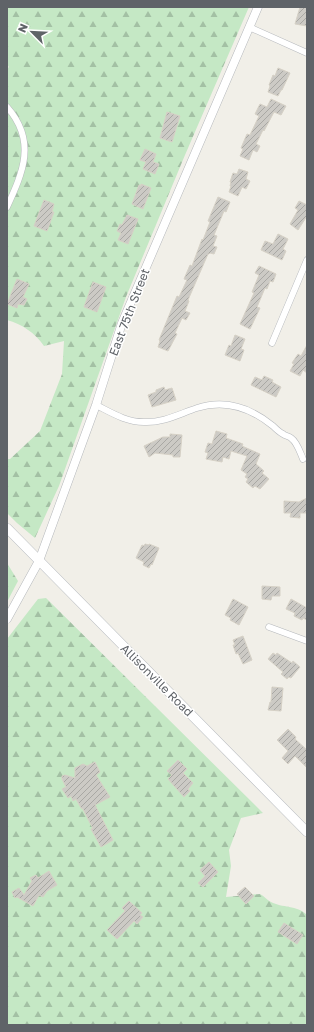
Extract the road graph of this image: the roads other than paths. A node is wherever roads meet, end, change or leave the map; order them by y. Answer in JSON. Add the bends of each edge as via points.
{"nodes":[{"id":1,"x":258,"y":7,"type":"edge"},
{"id":2,"x":249,"y":26,"type":"junction"},
{"id":3,"x":307,"y":53,"type":"edge"},
{"id":4,"x":7,"y":107,"type":"edge"},
{"id":5,"x":7,"y":207,"type":"edge"},
{"id":6,"x":307,"y":260,"type":"edge"},
{"id":7,"x":272,"y":342,"type":"dead end"},
{"id":8,"x":96,"y":405,"type":"junction"},
{"id":9,"x":303,"y":459,"type":"dead end"},
{"id":10,"x":7,"y":528,"type":"edge"},
{"id":11,"x":39,"y":561,"type":"junction"},
{"id":12,"x":7,"y":619,"type":"edge"},
{"id":13,"x":269,"y":627,"type":"dead end"},
{"id":14,"x":307,"y":641,"type":"edge"},
{"id":15,"x":307,"y":832,"type":"edge"}],
"edges":[{"from":1,"to":2,"type":"street","name":"East 75th Street"},
{"from":2,"to":3,"type":"street"},
{"from":2,"to":8,"type":"street","name":"East 75th Street","via":[[127,310]]},
{"from":4,"to":5,"type":"street","via":[[20,129],[25,148],[23,169]]},
{"from":6,"to":7,"type":"street"},
{"from":8,"to":9,"type":"street","via":[[120,418],[140,422],[164,420],[205,406],[220,404],[241,408],[264,419],[292,438]]},
{"from":8,"to":11,"type":"street","name":"East 75th Street"},
{"from":10,"to":11,"type":"main road","name":"Allisonville Road"},
{"from":11,"to":12,"type":"street","name":"East 75th Street"},
{"from":11,"to":15,"type":"main road","name":"Allisonville Road"},
{"from":13,"to":14,"type":"street"}]}
